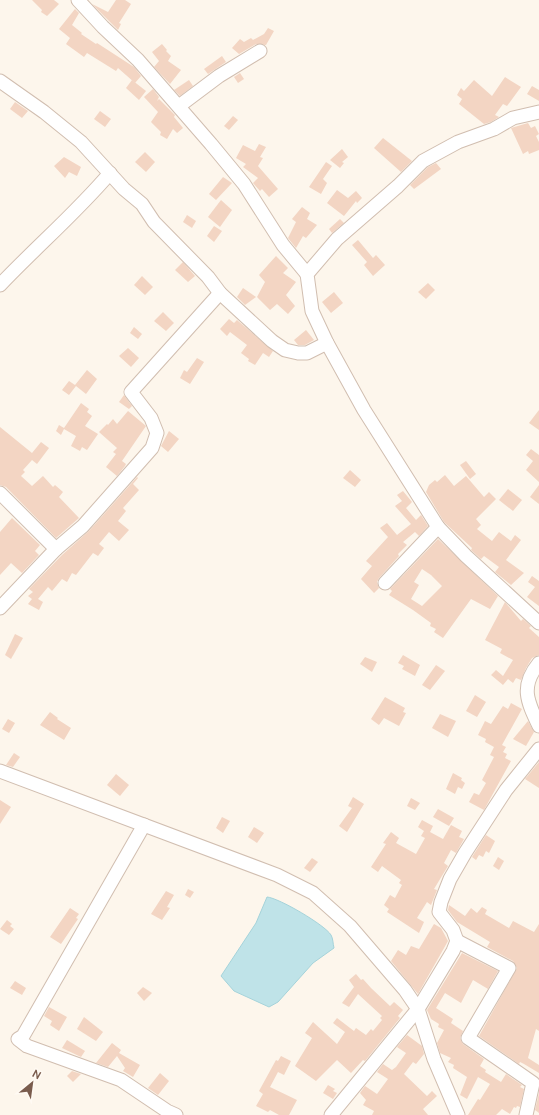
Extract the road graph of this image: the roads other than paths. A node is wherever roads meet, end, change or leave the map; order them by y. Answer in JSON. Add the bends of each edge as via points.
{"nodes":[{"id":1,"x":78,"y":0,"type":"edge"},
{"id":2,"x":260,"y":51,"type":"dead end"},
{"id":3,"x":0,"y":81,"type":"edge"},
{"id":4,"x":179,"y":106,"type":"junction"},
{"id":5,"x":539,"y":112,"type":"edge"},
{"id":6,"x":110,"y":173,"type":"junction"},
{"id":7,"x":307,"y":274,"type":"junction"},
{"id":8,"x":0,"y":285,"type":"edge"},
{"id":9,"x":220,"y":293,"type":"junction"},
{"id":10,"x":328,"y":343,"type":"junction"},
{"id":11,"x":0,"y":494,"type":"edge"},
{"id":12,"x":438,"y":527,"type":"junction"},
{"id":13,"x":56,"y":549,"type":"junction"},
{"id":14,"x":385,"y":583,"type":"dead end"},
{"id":15,"x":0,"y":608,"type":"edge"},
{"id":16,"x":539,"y":623,"type":"edge"},
{"id":17,"x":539,"y":663,"type":"edge"},
{"id":18,"x":539,"y":726,"type":"edge"},
{"id":19,"x":539,"y":749,"type":"edge"},
{"id":20,"x":0,"y":771,"type":"edge"},
{"id":21,"x":144,"y":825,"type":"junction"},
{"id":22,"x":457,"y":941,"type":"junction"},
{"id":23,"x":418,"y":1009,"type":"junction"},
{"id":24,"x":176,"y":1115,"type":"edge"},
{"id":25,"x":331,"y":1115,"type":"edge"},
{"id":26,"x":458,"y":1115,"type":"edge"},
{"id":27,"x":526,"y":1115,"type":"edge"}],
"edges":[{"from":1,"to":4,"type":"street","via":[[138,60]]},
{"from":2,"to":4,"type":"street","via":[[219,76]]},
{"from":3,"to":6,"type":"street","via":[[81,142]]},
{"from":4,"to":7,"type":"street","via":[[244,184],[283,245]]},
{"from":5,"to":7,"type":"street","via":[[513,118],[494,130],[458,142],[423,161],[337,239]]},
{"from":6,"to":8,"type":"street","via":[[80,207],[32,251]]},
{"from":6,"to":9,"type":"street","via":[[124,190],[142,204],[154,222],[208,277]]},
{"from":7,"to":10,"type":"street","via":[[312,311]]},
{"from":9,"to":10,"type":"street","via":[[285,350],[307,353]]},
{"from":9,"to":13,"type":"street","via":[[131,392],[151,418],[157,432],[152,448],[82,526]]},
{"from":10,"to":12,"type":"street","via":[[364,410]]},
{"from":11,"to":13,"type":"street"},
{"from":12,"to":14,"type":"street"},
{"from":12,"to":16,"type":"street"},
{"from":13,"to":15,"type":"street"},
{"from":17,"to":18,"type":"street","via":[[528,679],[526,689]]},
{"from":19,"to":22,"type":"street","via":[[506,790],[450,879],[439,912],[454,930]]},
{"from":20,"to":21,"type":"street"},
{"from":21,"to":23,"type":"street","via":[[277,875],[313,893],[350,926]]},
{"from":21,"to":24,"type":"street","via":[[23,1036],[18,1039],[27,1046],[121,1080]]},
{"from":22,"to":23,"type":"street"},
{"from":22,"to":27,"type":"street","via":[[509,968],[468,1038],[533,1084]]},
{"from":23,"to":25,"type":"street"},
{"from":23,"to":26,"type":"street","via":[[434,1059]]}]}
